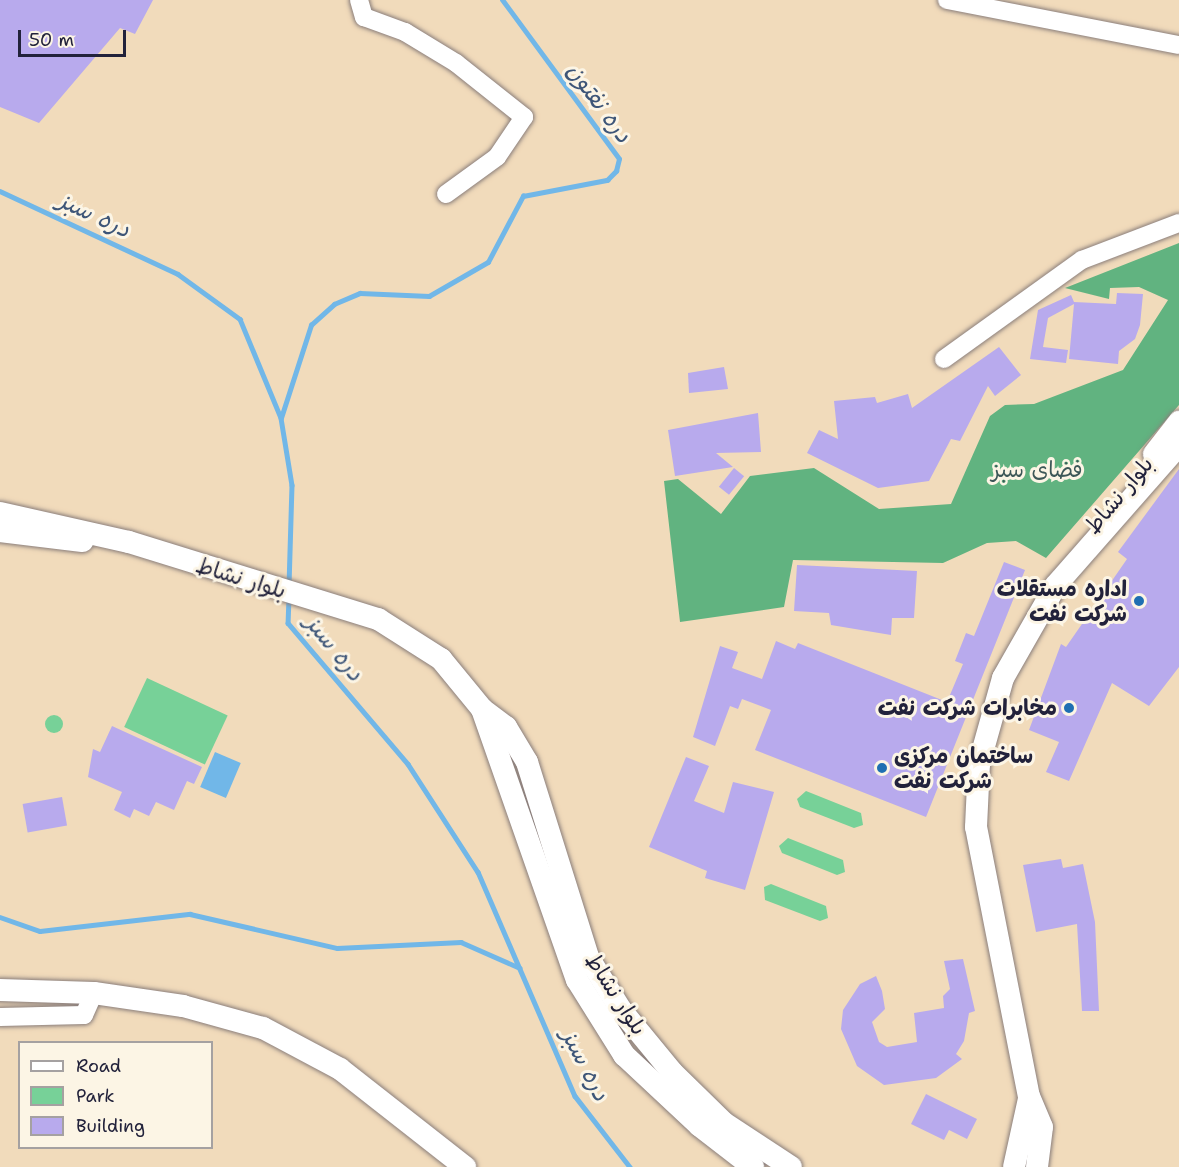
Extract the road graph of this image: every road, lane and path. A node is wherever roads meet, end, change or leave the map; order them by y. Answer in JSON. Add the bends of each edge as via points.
{"nodes":[{"id":1,"x":359,"y":0,"type":"edge"},
{"id":2,"x":947,"y":0,"type":"edge"},
{"id":3,"x":1179,"y":45,"type":"edge"},
{"id":4,"x":446,"y":194,"type":"dead end"},
{"id":5,"x":1179,"y":223,"type":"edge"},
{"id":6,"x":944,"y":359,"type":"dead end"},
{"id":7,"x":1179,"y":422,"type":"edge"},
{"id":8,"x":1179,"y":445,"type":"edge"},
{"id":9,"x":0,"y":513,"type":"edge"},
{"id":10,"x":0,"y":531,"type":"edge"},
{"id":11,"x":143,"y":548,"type":"junction"},
{"id":12,"x":1065,"y":571,"type":"junction"},
{"id":13,"x":482,"y":709,"type":"junction"},
{"id":14,"x":0,"y":990,"type":"edge"},
{"id":15,"x":94,"y":993,"type":"junction"},
{"id":16,"x":0,"y":1017,"type":"edge"},
{"id":17,"x":1029,"y":1097,"type":"junction"},
{"id":18,"x":465,"y":1167,"type":"edge"},
{"id":19,"x":753,"y":1167,"type":"edge"},
{"id":20,"x":791,"y":1167,"type":"edge"},
{"id":21,"x":1014,"y":1167,"type":"edge"},
{"id":22,"x":1037,"y":1167,"type":"edge"}],
"edges":[{"from":1,"to":4,"type":"street","via":[[364,16],[405,32],[456,63],[524,117],[497,157]]},
{"from":2,"to":3,"type":"street"},
{"from":5,"to":6,"type":"street","via":[[1082,260]]},
{"from":7,"to":12,"type":"main road","name":"بلوار نشاط","via":[[1087,533]]},
{"from":8,"to":12,"type":"main road","name":"بلوار نشاط","via":[[1080,561]]},
{"from":9,"to":11,"type":"main road","name":"بلوار نشاط","via":[[38,517]]},
{"from":10,"to":11,"type":"main road","name":"بلوار نشاط"},
{"from":11,"to":13,"type":"main road","name":"بلوار نشاط","via":[[378,619],[441,659]]},
{"from":12,"to":17,"type":"main road","name":"بلوار نشاط","via":[[1003,678],[979,764],[976,827]]},
{"from":13,"to":19,"type":"main road","name":"بلوار نشاط","via":[[577,980],[624,1055],[699,1126]]},
{"from":13,"to":20,"type":"main road","name":"بلوار نشاط","via":[[506,727],[527,762],[588,957],[621,1010],[672,1072],[724,1123]]},
{"from":14,"to":15,"type":"main road"},
{"from":15,"to":16,"type":"street","via":[[84,1015]]},
{"from":15,"to":18,"type":"main road","via":[[183,1006],[287,1038],[370,1090]]},
{"from":17,"to":21,"type":"main road","name":"بلوار نشاط"},
{"from":17,"to":22,"type":"main road","name":"بلوار نشاط","via":[[1042,1127]]}]}
